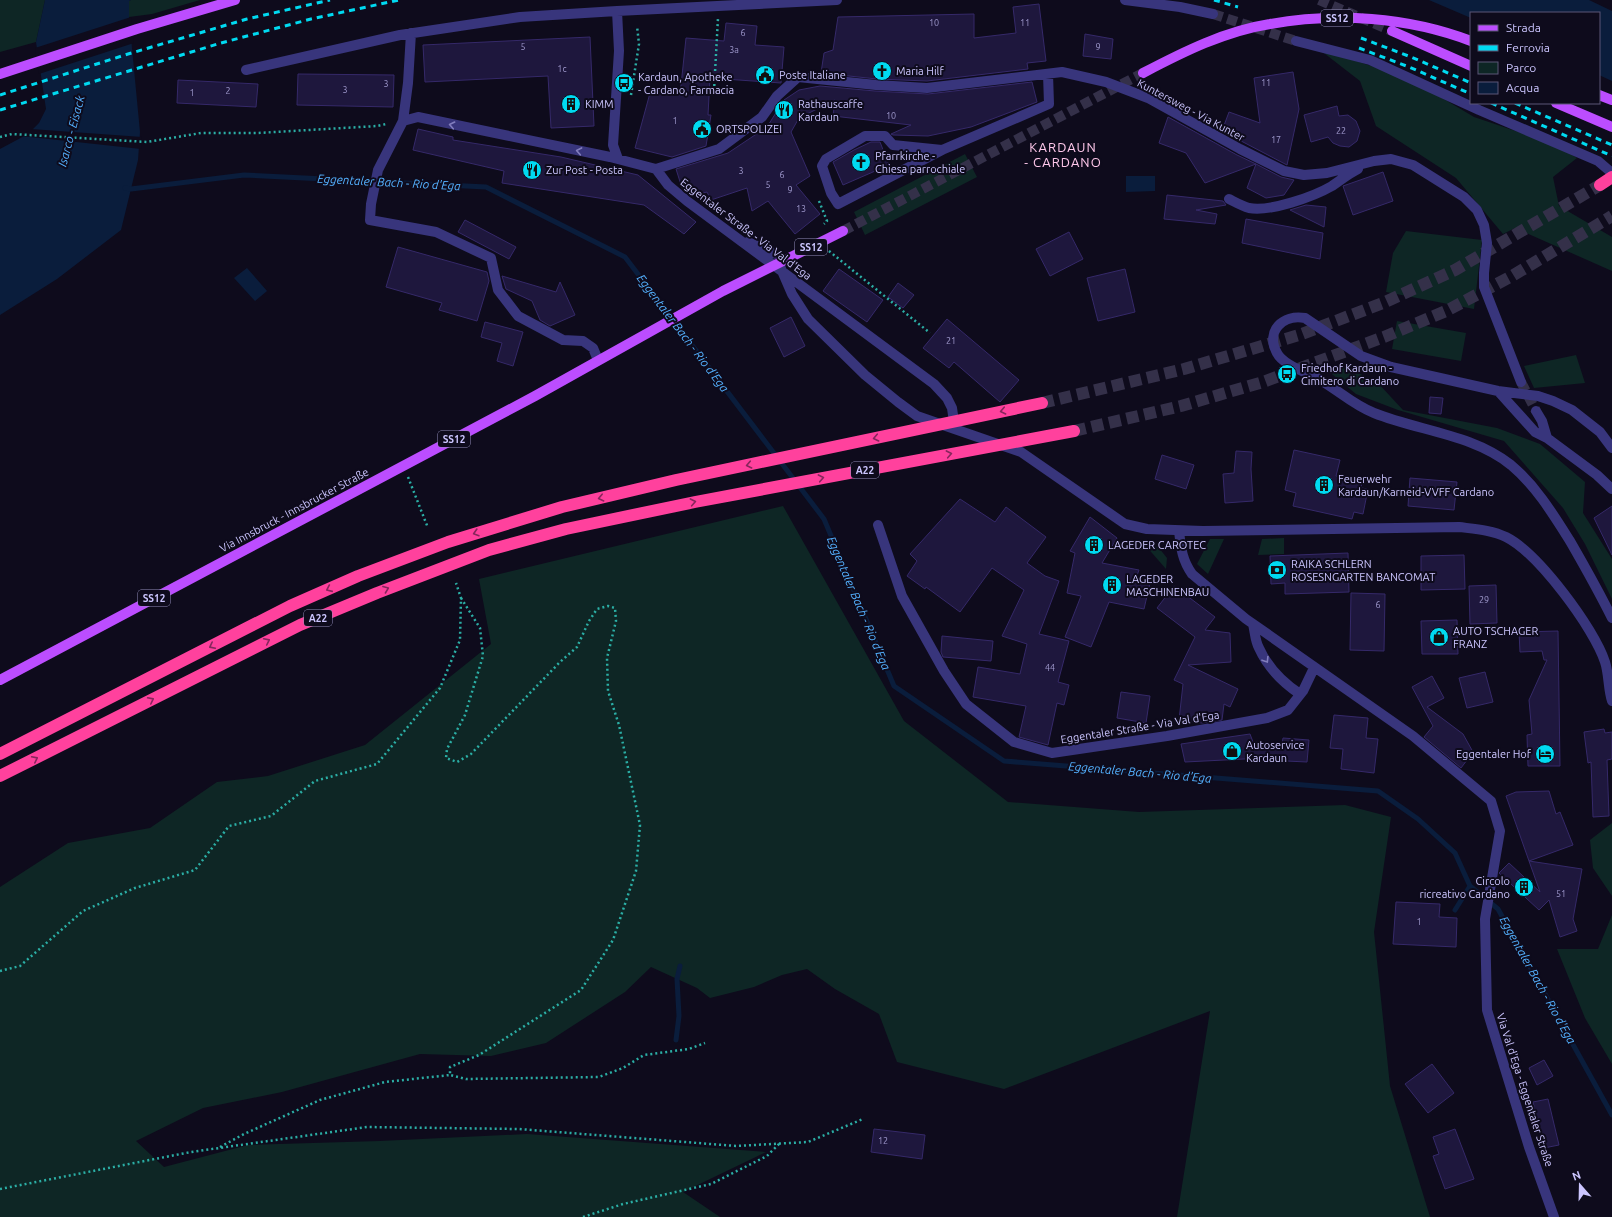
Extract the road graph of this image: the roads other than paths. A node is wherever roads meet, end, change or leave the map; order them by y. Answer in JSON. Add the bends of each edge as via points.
{"nodes":[{"id":1,"x":235,"y":0,"type":"edge"},
{"id":2,"x":837,"y":0,"type":"edge"},
{"id":3,"x":1125,"y":0,"type":"edge"},
{"id":4,"x":617,"y":10,"type":"junction"},
{"id":5,"x":1213,"y":14,"type":"tunnel mouth"},
{"id":6,"x":1392,"y":31,"type":"tunnel mouth"},
{"id":7,"x":411,"y":33,"type":"junction"},
{"id":8,"x":1296,"y":41,"type":"tunnel mouth"},
{"id":9,"x":1470,"y":41,"type":"edge"},
{"id":10,"x":1470,"y":66,"type":"edge"},
{"id":11,"x":246,"y":70,"type":"dead end"},
{"id":12,"x":1143,"y":73,"type":"tunnel mouth"},
{"id":13,"x":0,"y":74,"type":"edge"},
{"id":14,"x":1048,"y":74,"type":"junction"},
{"id":15,"x":1600,"y":95,"type":"edge"},
{"id":16,"x":1612,"y":100,"type":"edge"},
{"id":17,"x":1558,"y":104,"type":"edge"},
{"id":18,"x":403,"y":121,"type":"junction"},
{"id":19,"x":1612,"y":126,"type":"edge"},
{"id":20,"x":942,"y":150,"type":"junction"},
{"id":21,"x":618,"y":159,"type":"junction"},
{"id":22,"x":1374,"y":162,"type":"junction"},
{"id":23,"x":656,"y":169,"type":"junction"},
{"id":24,"x":1612,"y":173,"type":"edge"},
{"id":25,"x":1612,"y":177,"type":"edge"},
{"id":26,"x":1600,"y":185,"type":"tunnel mouth"},
{"id":27,"x":1229,"y":199,"type":"dead end"},
{"id":28,"x":843,"y":231,"type":"tunnel mouth"},
{"id":29,"x":733,"y":235,"type":"junction"},
{"id":30,"x":777,"y":258,"type":"junction"},
{"id":31,"x":598,"y":360,"type":"junction"},
{"id":32,"x":1521,"y":382,"type":"tunnel mouth"},
{"id":33,"x":1498,"y":391,"type":"junction"},
{"id":34,"x":1042,"y":403,"type":"tunnel mouth"},
{"id":35,"x":1536,"y":411,"type":"tunnel mouth"},
{"id":36,"x":956,"y":431,"type":"junction"},
{"id":37,"x":1074,"y":431,"type":"tunnel mouth"},
{"id":38,"x":1547,"y":438,"type":"junction"},
{"id":39,"x":1612,"y":448,"type":"edge"},
{"id":40,"x":1612,"y":489,"type":"edge"},
{"id":41,"x":878,"y":525,"type":"dead end"},
{"id":42,"x":1179,"y":531,"type":"junction"},
{"id":43,"x":1612,"y":618,"type":"edge"},
{"id":44,"x":1253,"y":624,"type":"junction"},
{"id":45,"x":1314,"y":668,"type":"junction"},
{"id":46,"x":0,"y":680,"type":"edge"},
{"id":47,"x":1300,"y":694,"type":"junction"},
{"id":48,"x":1612,"y":701,"type":"edge"},
{"id":49,"x":0,"y":754,"type":"edge"},
{"id":50,"x":0,"y":776,"type":"edge"},
{"id":51,"x":1554,"y":1217,"type":"edge"}],
"edges":[{"from":1,"to":13,"type":"main road"},
{"from":2,"to":4,"type":"street"},
{"from":3,"to":5,"type":"street"},
{"from":4,"to":7,"type":"street","via":[[520,17]]},
{"from":4,"to":21,"type":"street","via":[[619,51],[613,145]]},
{"from":6,"to":10,"type":"main road"},
{"from":7,"to":11,"type":"street"},
{"from":7,"to":18,"type":"street"},
{"from":8,"to":24,"type":"street","via":[[1370,60],[1598,161]]},
{"from":9,"to":12,"type":"main road","number":"SS12","via":[[1416,25],[1383,20],[1312,19],[1270,24],[1231,34],[1174,57]]},
{"from":14,"to":20,"type":"street","via":[[1049,104]]},
{"from":14,"to":22,"type":"street","name":"Kuntersweg - Via Kunter","via":[[1062,72],[1106,82],[1148,98],[1284,171],[1304,175],[1320,174]]},
{"from":14,"to":23,"type":"street","name":"Kuntersweg - Via Kunter","via":[[927,88],[798,77],[777,96],[762,117],[730,142],[719,149]]},
{"from":15,"to":16,"type":"main road"},
{"from":17,"to":19,"type":"main road"},
{"from":21,"to":18,"type":"street","one_way":true,"via":[[418,117]]},
{"from":18,"to":31,"type":"street","via":[[378,170],[370,220],[436,232],[491,258],[498,290],[518,316],[563,340],[583,341],[593,348]]},
{"from":20,"to":20,"type":"street","via":[[893,145],[885,136],[865,136],[826,158],[822,166],[831,193],[838,204]]},
{"from":21,"to":23,"type":"street"},
{"from":22,"to":27,"type":"street","via":[[1347,174],[1332,186],[1288,204],[1248,208]]},
{"from":22,"to":32,"type":"street","name":"Kuntersweg - Via Kunter","via":[[1391,159],[1413,166],[1464,197],[1476,210],[1484,226],[1487,244],[1484,287]]},
{"from":23,"to":29,"type":"street","name":"Eggentaler Straße - Via Val d'Ega","via":[[687,201]]},
{"from":25,"to":26,"type":"highway"},
{"from":28,"to":30,"type":"main road","number":"SS12"},
{"from":29,"to":30,"type":"street"},
{"from":29,"to":36,"type":"street","name":"Eggentaler Straße - Via Val d'Ega","via":[[934,384],[952,408]]},
{"from":30,"to":31,"type":"main road","number":"SS12"},
{"from":30,"to":36,"type":"street","via":[[792,294],[808,319],[865,375],[917,416]]},
{"from":31,"to":46,"type":"main road","name":"Via Innsbruck - Innsbrucker Straße","number":"SS12","via":[[535,396]]},
{"from":33,"to":38,"type":"street","via":[[1535,432]]},
{"from":33,"to":39,"type":"street","via":[[1538,396],[1572,410],[1600,432]]},
{"from":33,"to":43,"type":"street","via":[[1391,368],[1361,356],[1306,318],[1296,316],[1287,319],[1279,323],[1274,331],[1273,341],[1278,357],[1350,401],[1372,413],[1481,446],[1511,466],[1540,495],[1553,514],[1592,578]]},
{"from":34,"to":49,"type":"highway","number":"A22","one_way":true,"via":[[639,489],[562,507],[470,535],[358,576],[290,606]]},
{"from":35,"to":38,"type":"street"},
{"from":36,"to":42,"type":"street","via":[[1022,452],[1125,524],[1147,529]]},
{"from":50,"to":37,"type":"highway","number":"A22","one_way":true,"via":[[300,625],[489,550],[566,529],[655,510]]},
{"from":38,"to":40,"type":"street"},
{"from":41,"to":47,"type":"street","name":"Eggentaler Straße - Via Val d'Ega","via":[[902,596],[944,671],[966,704],[1014,742],[1052,753],[1167,736],[1266,718],[1288,710]]},
{"from":42,"to":44,"type":"street","via":[[1182,556],[1192,574]]},
{"from":42,"to":48,"type":"street","via":[[1459,527],[1484,530],[1506,537],[1527,552],[1577,611],[1595,639],[1605,662]]},
{"from":44,"to":45,"type":"street"},
{"from":44,"to":47,"type":"street","one_way":true,"via":[[1258,647],[1273,672]]},
{"from":45,"to":47,"type":"street","name":"Eggentaler Straße - Via Val d'Ega"},
{"from":45,"to":51,"type":"street","name":"Via Val d'Ega - Eggentaler Straße","via":[[1413,736],[1491,801],[1500,831],[1485,919],[1487,1010],[1529,1147]]}]}
